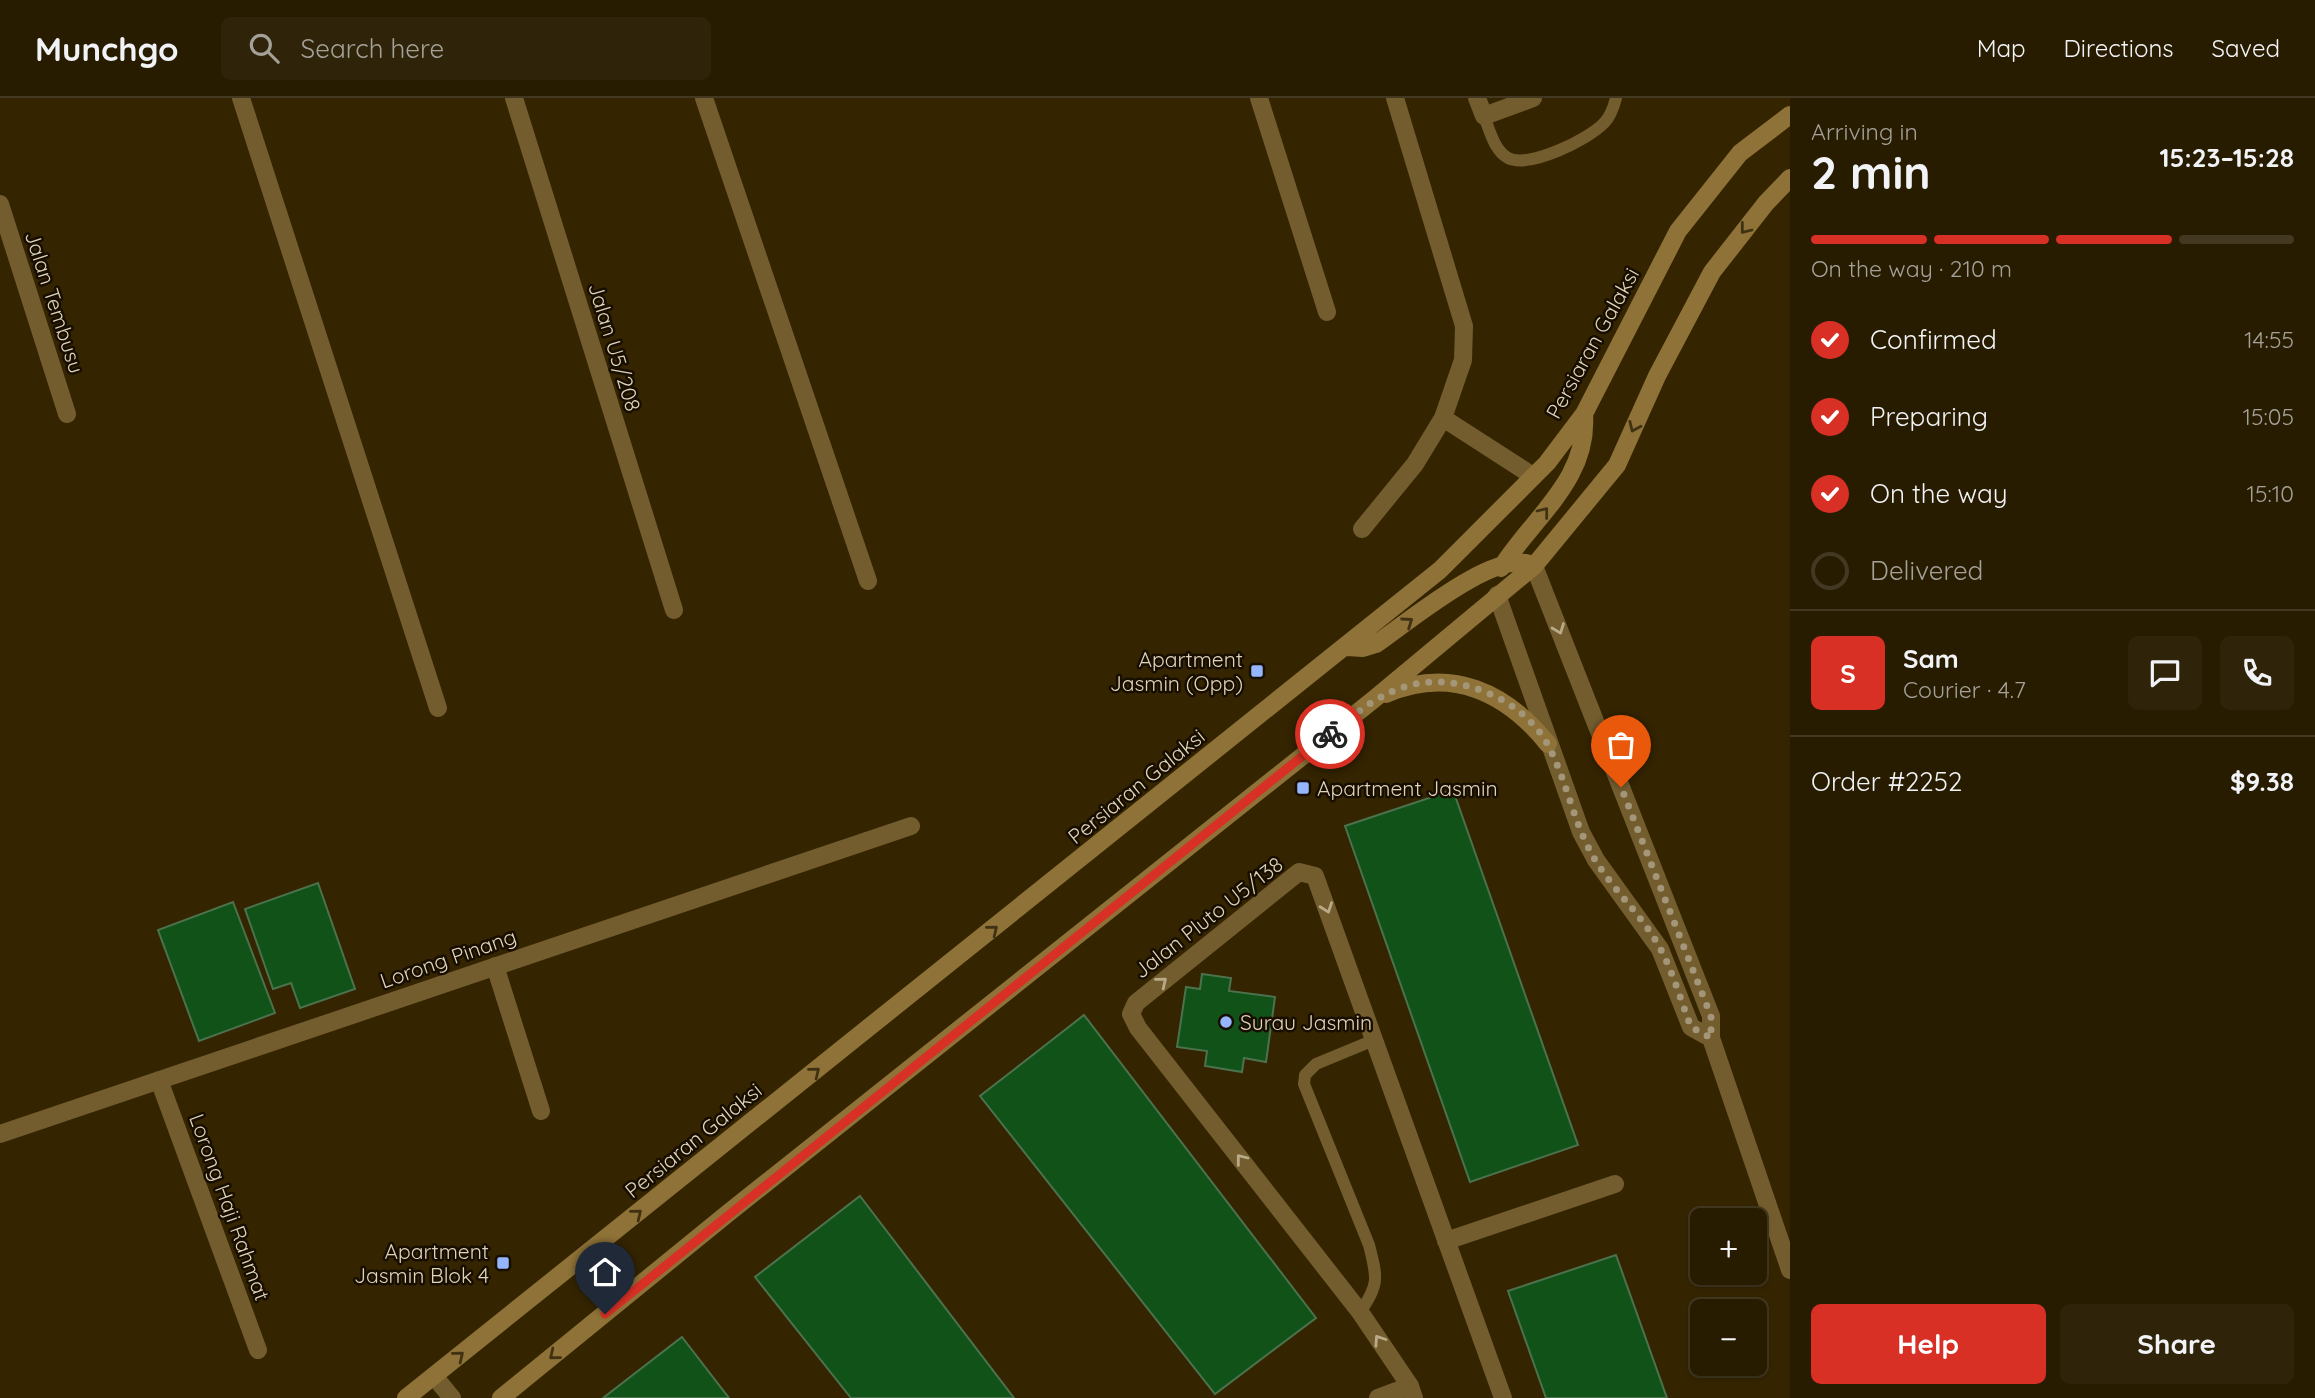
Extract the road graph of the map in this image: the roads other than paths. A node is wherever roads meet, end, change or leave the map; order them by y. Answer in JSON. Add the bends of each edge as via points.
{"nodes":[{"id":1,"x":241,"y":98,"type":"edge"},
{"id":2,"x":514,"y":98,"type":"edge"},
{"id":3,"x":704,"y":98,"type":"edge"},
{"id":4,"x":1259,"y":98,"type":"edge"},
{"id":5,"x":1395,"y":98,"type":"edge"},
{"id":6,"x":1477,"y":98,"type":"edge"},
{"id":7,"x":1533,"y":98,"type":"edge"},
{"id":8,"x":1616,"y":98,"type":"edge"},
{"id":9,"x":1790,"y":115,"type":"edge"},
{"id":10,"x":1484,"y":116,"type":"junction"},
{"id":11,"x":1790,"y":178,"type":"edge"},
{"id":12,"x":0,"y":204,"type":"edge"},
{"id":13,"x":1327,"y":312,"type":"dead end"},
{"id":14,"x":67,"y":414,"type":"dead end"},
{"id":15,"x":1584,"y":414,"type":"junction"},
{"id":16,"x":1443,"y":418,"type":"junction"},
{"id":17,"x":1533,"y":477,"type":"junction"},
{"id":18,"x":1363,"y":529,"type":"dead end"},
{"id":19,"x":1502,"y":566,"type":"junction"},
{"id":20,"x":1534,"y":566,"type":"junction"},
{"id":21,"x":868,"y":582,"type":"dead end"},
{"id":22,"x":1497,"y":595,"type":"junction"},
{"id":23,"x":674,"y":610,"type":"dead end"},
{"id":24,"x":1347,"y":647,"type":"junction"},
{"id":25,"x":1373,"y":700,"type":"junction"},
{"id":26,"x":438,"y":708,"type":"dead end"},
{"id":27,"x":1548,"y":744,"type":"junction"},
{"id":28,"x":911,"y":826,"type":"dead end"},
{"id":29,"x":495,"y":967,"type":"junction"},
{"id":30,"x":1711,"y":1038,"type":"junction"},
{"id":31,"x":1374,"y":1040,"type":"junction"},
{"id":32,"x":159,"y":1080,"type":"junction"},
{"id":33,"x":541,"y":1111,"type":"dead end"},
{"id":34,"x":0,"y":1134,"type":"edge"},
{"id":35,"x":1615,"y":1184,"type":"dead end"},
{"id":36,"x":1446,"y":1241,"type":"junction"},
{"id":37,"x":1790,"y":1269,"type":"edge"},
{"id":38,"x":1360,"y":1312,"type":"junction"},
{"id":39,"x":258,"y":1350,"type":"dead end"},
{"id":40,"x":434,"y":1376,"type":"junction"},
{"id":41,"x":1412,"y":1392,"type":"edge"},
{"id":42,"x":406,"y":1398,"type":"edge"},
{"id":43,"x":452,"y":1398,"type":"edge"},
{"id":44,"x":501,"y":1398,"type":"edge"},
{"id":45,"x":1378,"y":1398,"type":"edge"},
{"id":46,"x":1503,"y":1398,"type":"edge"}],
"edges":[{"from":1,"to":26,"type":"street"},
{"from":2,"to":23,"type":"street","name":"Jalan U5/208"},
{"from":3,"to":21,"type":"street"},
{"from":4,"to":13,"type":"street"},
{"from":5,"to":16,"type":"street","via":[[1464,326],[1463,360]]},
{"from":6,"to":10,"type":"street"},
{"from":7,"to":10,"type":"street"},
{"from":8,"to":10,"type":"lane","via":[[1604,123],[1575,143],[1526,160],[1511,160],[1499,151]]},
{"from":9,"to":15,"type":"main road","name":"Persiaran Galaksi","via":[[1740,153],[1678,231]]},
{"from":11,"to":20,"type":"main road","one_way":true,"via":[[1712,272],[1617,465]]},
{"from":12,"to":14,"type":"street","name":"Jalan Tembusu"},
{"from":15,"to":17,"type":"main road","name":"Persiaran Galaksi"},
{"from":19,"to":15,"type":"main road","one_way":true,"via":[[1573,473],[1586,438]]},
{"from":16,"to":17,"type":"street"},
{"from":16,"to":18,"type":"street","via":[[1415,464]]},
{"from":17,"to":24,"type":"main road","name":"Persiaran Galaksi","via":[[1440,570]]},
{"from":19,"to":20,"type":"main road","via":[[1523,561]]},
{"from":19,"to":22,"type":"main road","via":[[1496,579]]},
{"from":24,"to":19,"type":"main road","one_way":true,"via":[[1376,643],[1469,579]]},
{"from":20,"to":22,"type":"main road"},
{"from":20,"to":30,"type":"street","one_way":true,"via":[[1711,1016]]},
{"from":22,"to":25,"type":"main road"},
{"from":22,"to":27,"type":"street"},
{"from":40,"to":24,"type":"main road","name":"Persiaran Galaksi","one_way":true},
{"from":25,"to":27,"type":"main road","via":[[1404,687],[1437,682],[1470,686],[1500,698],[1527,718]]},
{"from":25,"to":44,"type":"main road","one_way":true},
{"from":27,"to":30,"type":"street","via":[[1596,860],[1660,948],[1691,1027]]},
{"from":28,"to":29,"type":"street","name":"Lorong Pinang"},
{"from":29,"to":32,"type":"street","name":"Lorong Pinang"},
{"from":29,"to":33,"type":"street"},
{"from":30,"to":37,"type":"street"},
{"from":31,"to":36,"type":"street","name":"Jalan Pluto U5/138"},
{"from":31,"to":38,"type":"lane","via":[[1316,1064],[1305,1075],[1304,1084],[1364,1232],[1375,1271],[1376,1290]]},
{"from":38,"to":31,"type":"street","name":"Jalan Pluto U5/138","one_way":true,"via":[[1131,1014],[1136,1003],[1299,872],[1307,872],[1315,876]]},
{"from":32,"to":34,"type":"street","name":"Lorong Pinang"},
{"from":32,"to":39,"type":"street","name":"Lorong Haji Rahmat"},
{"from":35,"to":36,"type":"street"},
{"from":36,"to":46,"type":"street","name":"Jalan Pluto U5/138"},
{"from":41,"to":38,"type":"street","name":"Jalan Pluto U5/138","one_way":true},
{"from":40,"to":42,"type":"main road","name":"Persiaran Galaksi"},
{"from":40,"to":43,"type":"street"},
{"from":41,"to":45,"type":"street","name":"Jalan Pluto U5/138"}]}
